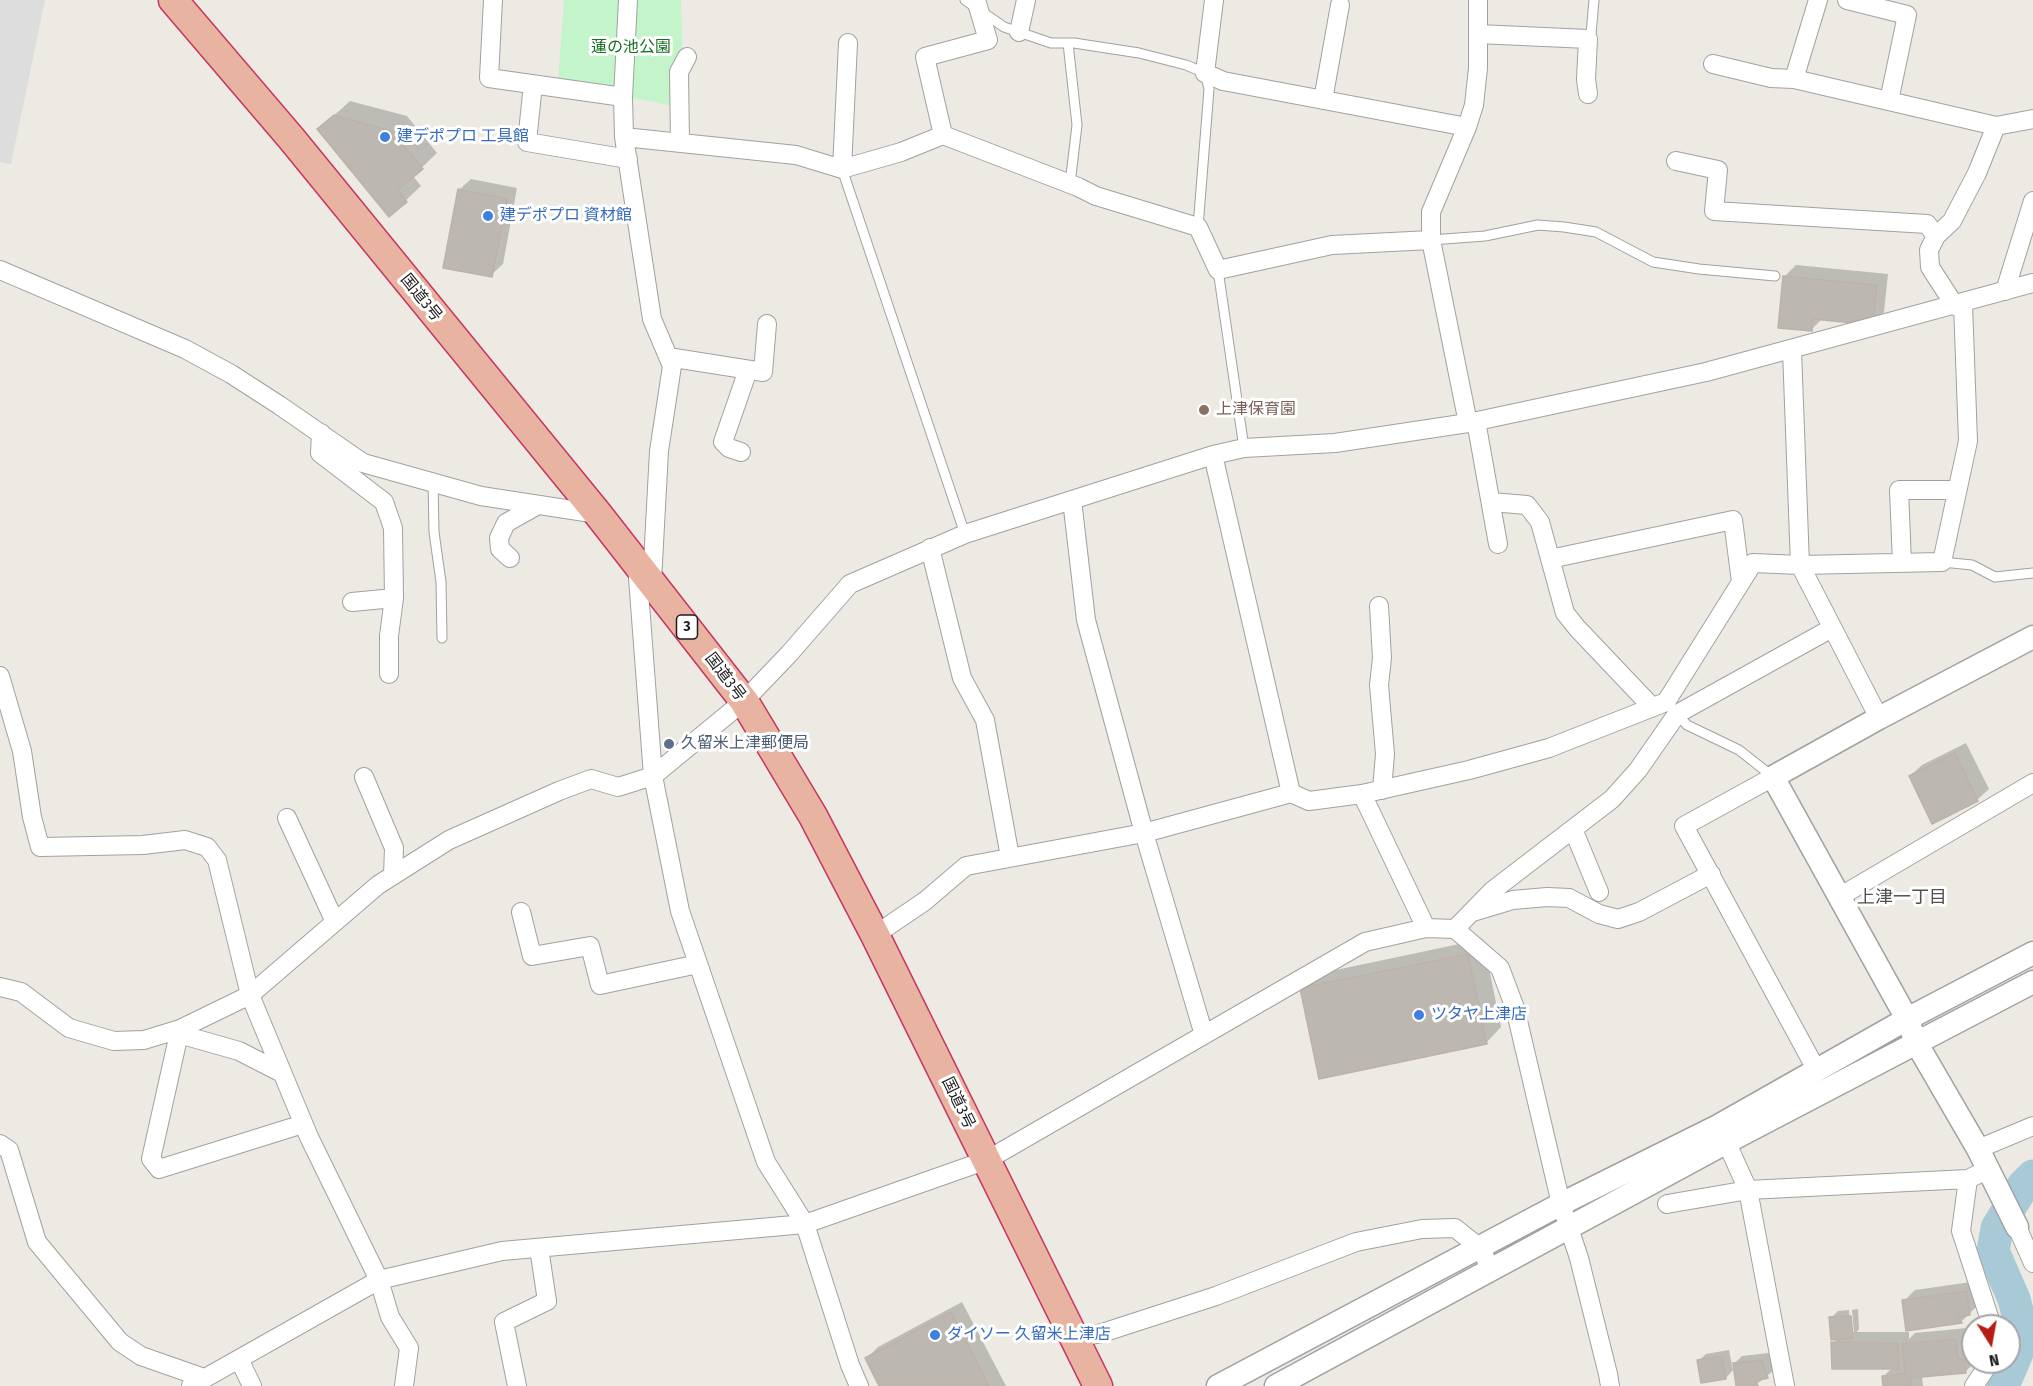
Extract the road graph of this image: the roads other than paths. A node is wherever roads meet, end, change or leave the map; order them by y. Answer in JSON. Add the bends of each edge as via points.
{"nodes":[{"id":1,"x":173,"y":0,"type":"edge"},
{"id":2,"x":493,"y":0,"type":"edge"},
{"id":3,"x":628,"y":0,"type":"edge"},
{"id":4,"x":1026,"y":0,"type":"edge"},
{"id":5,"x":1214,"y":0,"type":"edge"},
{"id":6,"x":1478,"y":0,"type":"edge"},
{"id":7,"x":1594,"y":0,"type":"edge"},
{"id":8,"x":1818,"y":0,"type":"edge"},
{"id":9,"x":1847,"y":0,"type":"edge"},
{"id":10,"x":973,"y":3,"type":"edge"},
{"id":11,"x":1340,"y":5,"type":"dead end"},
{"id":12,"x":1019,"y":32,"type":"junction"},
{"id":13,"x":1478,"y":34,"type":"junction"},
{"id":14,"x":1588,"y":39,"type":"junction"},
{"id":15,"x":848,"y":43,"type":"dead end"},
{"id":16,"x":1068,"y":43,"type":"junction"},
{"id":17,"x":687,"y":57,"type":"dead end"},
{"id":18,"x":1713,"y":64,"type":"dead end"},
{"id":19,"x":1206,"y":73,"type":"junction"},
{"id":20,"x":1794,"y":79,"type":"junction"},
{"id":21,"x":533,"y":84,"type":"junction"},
{"id":22,"x":1588,"y":94,"type":"dead end"},
{"id":23,"x":623,"y":97,"type":"junction"},
{"id":24,"x":1323,"y":100,"type":"junction"},
{"id":25,"x":1889,"y":101,"type":"junction"},
{"id":26,"x":2033,"y":119,"type":"edge"},
{"id":27,"x":1996,"y":126,"type":"junction"},
{"id":28,"x":1467,"y":127,"type":"junction"},
{"id":29,"x":943,"y":135,"type":"junction"},
{"id":30,"x":624,"y":137,"type":"junction"},
{"id":31,"x":680,"y":143,"type":"junction"},
{"id":32,"x":628,"y":159,"type":"junction"},
{"id":33,"x":1676,"y":160,"type":"dead end"},
{"id":34,"x":842,"y":169,"type":"junction"},
{"id":35,"x":1070,"y":184,"type":"junction"},
{"id":36,"x":2033,"y":201,"type":"edge"},
{"id":37,"x":1198,"y":227,"type":"junction"},
{"id":38,"x":1936,"y":236,"type":"junction"},
{"id":39,"x":1431,"y":240,"type":"junction"},
{"id":40,"x":0,"y":270,"type":"edge"},
{"id":41,"x":1218,"y":270,"type":"junction"},
{"id":42,"x":1775,"y":276,"type":"dead end"},
{"id":43,"x":2033,"y":283,"type":"edge"},
{"id":44,"x":2005,"y":291,"type":"junction"},
{"id":45,"x":1959,"y":305,"type":"junction"},
{"id":46,"x":767,"y":324,"type":"dead end"},
{"id":47,"x":1792,"y":350,"type":"junction"},
{"id":48,"x":668,"y":357,"type":"junction"},
{"id":49,"x":748,"y":369,"type":"junction"},
{"id":50,"x":1472,"y":422,"type":"junction"},
{"id":51,"x":321,"y":433,"type":"junction"},
{"id":52,"x":1244,"y":448,"type":"junction"},
{"id":53,"x":741,"y":452,"type":"dead end"},
{"id":54,"x":1213,"y":455,"type":"junction"},
{"id":55,"x":433,"y":482,"type":"junction"},
{"id":56,"x":1957,"y":490,"type":"junction"},
{"id":57,"x":1072,"y":501,"type":"junction"},
{"id":58,"x":1491,"y":502,"type":"junction"},
{"id":59,"x":538,"y":504,"type":"junction"},
{"id":60,"x":597,"y":514,"type":"junction"},
{"id":61,"x":966,"y":534,"type":"junction"},
{"id":62,"x":1498,"y":544,"type":"dead end"},
{"id":63,"x":930,"y":548,"type":"junction"},
{"id":64,"x":510,"y":558,"type":"dead end"},
{"id":65,"x":1550,"y":559,"type":"junction"},
{"id":66,"x":1942,"y":562,"type":"junction"},
{"id":67,"x":1902,"y":563,"type":"junction"},
{"id":68,"x":1800,"y":565,"type":"junction"},
{"id":69,"x":644,"y":571,"type":"junction"},
{"id":70,"x":2033,"y":573,"type":"edge"},
{"id":71,"x":1741,"y":582,"type":"junction"},
{"id":72,"x":394,"y":598,"type":"junction"},
{"id":73,"x":352,"y":602,"type":"dead end"},
{"id":74,"x":1379,"y":606,"type":"dead end"},
{"id":75,"x":1832,"y":628,"type":"junction"},
{"id":76,"x":2033,"y":637,"type":"edge"},
{"id":77,"x":442,"y":638,"type":"dead end"},
{"id":78,"x":389,"y":674,"type":"dead end"},
{"id":79,"x":0,"y":676,"type":"edge"},
{"id":80,"x":744,"y":701,"type":"junction"},
{"id":81,"x":1665,"y":708,"type":"junction"},
{"id":82,"x":1879,"y":718,"type":"junction"},
{"id":83,"x":653,"y":776,"type":"junction"},
{"id":84,"x":364,"y":777,"type":"dead end"},
{"id":85,"x":1773,"y":777,"type":"junction"},
{"id":86,"x":2033,"y":783,"type":"edge"},
{"id":87,"x":1382,"y":790,"type":"junction"},
{"id":88,"x":1291,"y":793,"type":"junction"},
{"id":89,"x":1362,"y":794,"type":"junction"},
{"id":90,"x":287,"y":818,"type":"dead end"},
{"id":91,"x":1573,"y":829,"type":"junction"},
{"id":92,"x":1144,"y":833,"type":"junction"},
{"id":93,"x":1010,"y":857,"type":"junction"},
{"id":94,"x":1711,"y":874,"type":"junction"},
{"id":95,"x":393,"y":875,"type":"junction"},
{"id":96,"x":1599,"y":892,"type":"dead end"},
{"id":97,"x":1839,"y":897,"type":"junction"},
{"id":98,"x":521,"y":912,"type":"dead end"},
{"id":99,"x":1471,"y":913,"type":"junction"},
{"id":100,"x":335,"y":922,"type":"junction"},
{"id":101,"x":1426,"y":928,"type":"junction"},
{"id":102,"x":1455,"y":929,"type":"junction"},
{"id":103,"x":875,"y":935,"type":"junction"},
{"id":104,"x":2033,"y":953,"type":"edge"},
{"id":105,"x":698,"y":964,"type":"junction"},
{"id":106,"x":2033,"y":982,"type":"edge"},
{"id":107,"x":0,"y":987,"type":"edge"},
{"id":108,"x":250,"y":995,"type":"junction"},
{"id":109,"x":1907,"y":1019,"type":"junction"},
{"id":110,"x":180,"y":1031,"type":"junction"},
{"id":111,"x":1204,"y":1035,"type":"junction"},
{"id":112,"x":1917,"y":1044,"type":"junction"},
{"id":113,"x":1817,"y":1071,"type":"junction"},
{"id":114,"x":282,"y":1073,"type":"junction"},
{"id":115,"x":303,"y":1124,"type":"junction"},
{"id":116,"x":2033,"y":1126,"type":"edge"},
{"id":117,"x":1723,"y":1134,"type":"junction"},
{"id":118,"x":0,"y":1144,"type":"edge"},
{"id":119,"x":987,"y":1160,"type":"junction"},
{"id":120,"x":1978,"y":1166,"type":"junction"},
{"id":121,"x":1748,"y":1190,"type":"junction"},
{"id":122,"x":1562,"y":1204,"type":"junction"},
{"id":123,"x":1667,"y":1204,"type":"dead end"},
{"id":124,"x":805,"y":1224,"type":"junction"},
{"id":125,"x":2017,"y":1227,"type":"joint"},
{"id":126,"x":1569,"y":1228,"type":"junction"},
{"id":127,"x":539,"y":1248,"type":"junction"},
{"id":128,"x":1480,"y":1248,"type":"junction"},
{"id":129,"x":2033,"y":1263,"type":"edge"},
{"id":130,"x":1491,"y":1269,"type":"junction"},
{"id":131,"x":379,"y":1280,"type":"junction"},
{"id":132,"x":1988,"y":1314,"type":"edge"},
{"id":133,"x":1076,"y":1338,"type":"junction"},
{"id":134,"x":239,"y":1359,"type":"junction"},
{"id":135,"x":198,"y":1382,"type":"edge"},
{"id":136,"x":252,"y":1386,"type":"edge"},
{"id":137,"x":404,"y":1386,"type":"edge"},
{"id":138,"x":517,"y":1386,"type":"edge"},
{"id":139,"x":859,"y":1386,"type":"edge"},
{"id":140,"x":1098,"y":1386,"type":"edge"},
{"id":141,"x":1218,"y":1386,"type":"edge"},
{"id":142,"x":1276,"y":1386,"type":"edge"},
{"id":143,"x":1610,"y":1386,"type":"edge"},
{"id":144,"x":1785,"y":1386,"type":"edge"}],
"edges":[{"from":1,"to":60,"type":"highway","name":"国道3号","number":"3","via":[[291,138]]},
{"from":2,"to":21,"type":"street","via":[[489,78]]},
{"from":3,"to":23,"type":"street"},
{"from":4,"to":12,"type":"street"},
{"from":5,"to":19,"type":"street"},
{"from":6,"to":13,"type":"street"},
{"from":7,"to":14,"type":"lane","via":[[1592,34]]},
{"from":8,"to":20,"type":"street"},
{"from":9,"to":25,"type":"street","via":[[1907,15]]},
{"from":10,"to":12,"type":"lane","via":[[1004,27]]},
{"from":10,"to":29,"type":"street","via":[[988,40],[925,57]]},
{"from":11,"to":24,"type":"street"},
{"from":12,"to":16,"type":"lane","via":[[1051,43]]},
{"from":13,"to":14,"type":"street"},
{"from":13,"to":28,"type":"street","via":[[1474,105]]},
{"from":14,"to":22,"type":"street"},
{"from":15,"to":34,"type":"street"},
{"from":16,"to":19,"type":"lane","via":[[1139,53]]},
{"from":16,"to":35,"type":"lane","via":[[1077,125]]},
{"from":17,"to":31,"type":"street","via":[[679,72]]},
{"from":18,"to":20,"type":"street","via":[[1771,78]]},
{"from":19,"to":24,"type":"street","via":[[1223,81]]},
{"from":19,"to":37,"type":"lane","via":[[1209,89]]},
{"from":20,"to":25,"type":"street"},
{"from":21,"to":23,"type":"street"},
{"from":21,"to":32,"type":"street","via":[[527,142]]},
{"from":23,"to":30,"type":"street"},
{"from":24,"to":28,"type":"street"},
{"from":25,"to":27,"type":"street"},
{"from":26,"to":27,"type":"street"},
{"from":27,"to":38,"type":"street","via":[[1952,221]]},
{"from":28,"to":39,"type":"street","via":[[1431,212]]},
{"from":29,"to":34,"type":"street"},
{"from":29,"to":35,"type":"street"},
{"from":30,"to":31,"type":"street"},
{"from":30,"to":32,"type":"street"},
{"from":31,"to":34,"type":"street","via":[[796,155]]},
{"from":32,"to":48,"type":"street","via":[[652,319]]},
{"from":33,"to":38,"type":"street","via":[[1718,170],[1714,211],[1927,224]]},
{"from":34,"to":61,"type":"lane"},
{"from":35,"to":37,"type":"street","via":[[1096,196]]},
{"from":36,"to":44,"type":"street"},
{"from":37,"to":41,"type":"street"},
{"from":38,"to":45,"type":"street","via":[[1929,250],[1930,267]]},
{"from":39,"to":41,"type":"street","via":[[1332,245]]},
{"from":39,"to":42,"type":"lane","via":[[1485,236],[1538,225],[1564,227],[1596,232],[1653,262]]},
{"from":39,"to":50,"type":"street"},
{"from":40,"to":51,"type":"street","via":[[185,349]]},
{"from":41,"to":52,"type":"lane"},
{"from":43,"to":44,"type":"street"},
{"from":44,"to":45,"type":"street"},
{"from":45,"to":47,"type":"street"},
{"from":45,"to":56,"type":"street","via":[[1968,441]]},
{"from":46,"to":49,"type":"street","via":[[763,372]]},
{"from":47,"to":50,"type":"street"},
{"from":47,"to":68,"type":"street"},
{"from":48,"to":49,"type":"street"},
{"from":48,"to":69,"type":"street","via":[[672,366]]},
{"from":49,"to":53,"type":"street","via":[[723,442]]},
{"from":50,"to":52,"type":"street","via":[[1335,443]]},
{"from":50,"to":58,"type":"street"},
{"from":51,"to":55,"type":"street","via":[[363,463]]},
{"from":51,"to":72,"type":"street","via":[[320,453],[384,502],[393,528]]},
{"from":52,"to":54,"type":"street"},
{"from":54,"to":57,"type":"street"},
{"from":54,"to":88,"type":"street"},
{"from":55,"to":59,"type":"street","via":[[481,496]]},
{"from":55,"to":77,"type":"lane"},
{"from":56,"to":66,"type":"street"},
{"from":56,"to":67,"type":"street","via":[[1899,490]]},
{"from":57,"to":61,"type":"street"},
{"from":57,"to":92,"type":"street","via":[[1086,620]]},
{"from":58,"to":62,"type":"street"},
{"from":58,"to":65,"type":"street","via":[[1527,505],[1540,522]]},
{"from":59,"to":60,"type":"street"},
{"from":59,"to":64,"type":"street","via":[[506,524],[499,538],[500,549]]},
{"from":60,"to":69,"type":"highway","name":"国道3号","number":"3"},
{"from":61,"to":63,"type":"street"},
{"from":63,"to":80,"type":"street","via":[[850,584]]},
{"from":63,"to":93,"type":"street","via":[[962,678],[985,720]]},
{"from":65,"to":71,"type":"street","via":[[1733,520]]},
{"from":65,"to":81,"type":"street","via":[[1565,613]]},
{"from":66,"to":67,"type":"street"},
{"from":66,"to":70,"type":"lane","via":[[1972,565],[1995,577]]},
{"from":67,"to":68,"type":"street"},
{"from":68,"to":71,"type":"street","via":[[1753,563]]},
{"from":68,"to":75,"type":"street"},
{"from":69,"to":80,"type":"highway","name":"国道3号","number":"3"},
{"from":69,"to":83,"type":"street"},
{"from":71,"to":81,"type":"street"},
{"from":72,"to":73,"type":"street"},
{"from":72,"to":78,"type":"street"},
{"from":74,"to":87,"type":"street","via":[[1379,685],[1385,754]]},
{"from":75,"to":81,"type":"street"},
{"from":75,"to":82,"type":"street"},
{"from":76,"to":82,"type":"street"},
{"from":79,"to":108,"type":"street","via":[[22,751],[40,847],[185,840],[207,847],[217,860]]},
{"from":80,"to":83,"type":"street"},
{"from":80,"to":103,"type":"highway","name":"国道3号","number":"3","via":[[813,816]]},
{"from":81,"to":85,"type":"lane","via":[[1688,725],[1739,750]]},
{"from":81,"to":87,"type":"street","via":[[1549,748]]},
{"from":81,"to":91,"type":"street","via":[[1638,770],[1612,799]]},
{"from":82,"to":85,"type":"street"},
{"from":83,"to":95,"type":"street","via":[[618,787],[591,779],[559,791],[449,840]]},
{"from":83,"to":105,"type":"street","via":[[680,911]]},
{"from":84,"to":95,"type":"street","via":[[394,848]]},
{"from":85,"to":94,"type":"street","via":[[1684,826]]},
{"from":85,"to":97,"type":"street"},
{"from":86,"to":97,"type":"street"},
{"from":87,"to":89,"type":"street"},
{"from":88,"to":89,"type":"street","via":[[1309,801]]},
{"from":88,"to":92,"type":"street"},
{"from":89,"to":101,"type":"street"},
{"from":90,"to":100,"type":"street"},
{"from":91,"to":96,"type":"street"},
{"from":91,"to":99,"type":"street","via":[[1492,891]]},
{"from":92,"to":93,"type":"street"},
{"from":92,"to":111,"type":"street"},
{"from":93,"to":103,"type":"street","via":[[966,866],[925,901]]},
{"from":94,"to":99,"type":"street","via":[[1618,919],[1569,898],[1547,897],[1513,900]]},
{"from":94,"to":113,"type":"street"},
{"from":95,"to":100,"type":"street"},
{"from":97,"to":109,"type":"street"},
{"from":98,"to":105,"type":"street","via":[[532,956],[590,946],[600,985]]},
{"from":99,"to":102,"type":"street"},
{"from":100,"to":108,"type":"street"},
{"from":101,"to":102,"type":"street"},
{"from":101,"to":111,"type":"street","via":[[1365,942]]},
{"from":102,"to":122,"type":"street","via":[[1500,968],[1515,1008]]},
{"from":103,"to":119,"type":"highway","name":"国道3号","number":"3"},
{"from":104,"to":109,"type":"street"},
{"from":105,"to":124,"type":"street","via":[[766,1162]]},
{"from":106,"to":112,"type":"street"},
{"from":107,"to":110,"type":"street","via":[[21,992],[69,1028],[114,1041],[144,1041]]},
{"from":108,"to":110,"type":"street"},
{"from":108,"to":114,"type":"street"},
{"from":109,"to":112,"type":"street"},
{"from":109,"to":113,"type":"street"},
{"from":110,"to":114,"type":"street","via":[[239,1051]]},
{"from":110,"to":115,"type":"street","via":[[151,1158],[159,1169]]},
{"from":111,"to":119,"type":"street"},
{"from":112,"to":117,"type":"street"},
{"from":112,"to":120,"type":"street"},
{"from":113,"to":117,"type":"street"},
{"from":114,"to":115,"type":"street"},
{"from":115,"to":131,"type":"street"},
{"from":116,"to":120,"type":"street"},
{"from":117,"to":121,"type":"street"},
{"from":117,"to":122,"type":"street"},
{"from":117,"to":126,"type":"street"},
{"from":118,"to":135,"type":"street","via":[[9,1150],[37,1242],[120,1342]]},
{"from":119,"to":124,"type":"street"},
{"from":119,"to":133,"type":"highway","name":"国道3号","number":"3"},
{"from":120,"to":121,"type":"street"},
{"from":120,"to":125,"type":"street"},
{"from":120,"to":132,"type":"street","via":[[1962,1232]]},
{"from":121,"to":123,"type":"street"},
{"from":121,"to":144,"type":"street"},
{"from":122,"to":126,"type":"street"},
{"from":122,"to":128,"type":"street"},
{"from":124,"to":127,"type":"street"},
{"from":124,"to":139,"type":"street"},
{"from":125,"to":129,"type":"street"},
{"from":126,"to":130,"type":"street"},
{"from":126,"to":143,"type":"street"},
{"from":127,"to":131,"type":"street","via":[[502,1251]]},
{"from":127,"to":138,"type":"street","via":[[547,1300],[504,1322]]},
{"from":128,"to":130,"type":"street"},
{"from":128,"to":133,"type":"street","via":[[1455,1228],[1422,1229],[1356,1242],[1216,1296],[1102,1334]]},
{"from":128,"to":141,"type":"street"},
{"from":130,"to":142,"type":"street"},
{"from":131,"to":134,"type":"street"},
{"from":131,"to":137,"type":"street","via":[[390,1317],[409,1348]]},
{"from":133,"to":140,"type":"highway","name":"国道3号","number":"3"},
{"from":134,"to":135,"type":"street"},
{"from":134,"to":136,"type":"street"}]}
